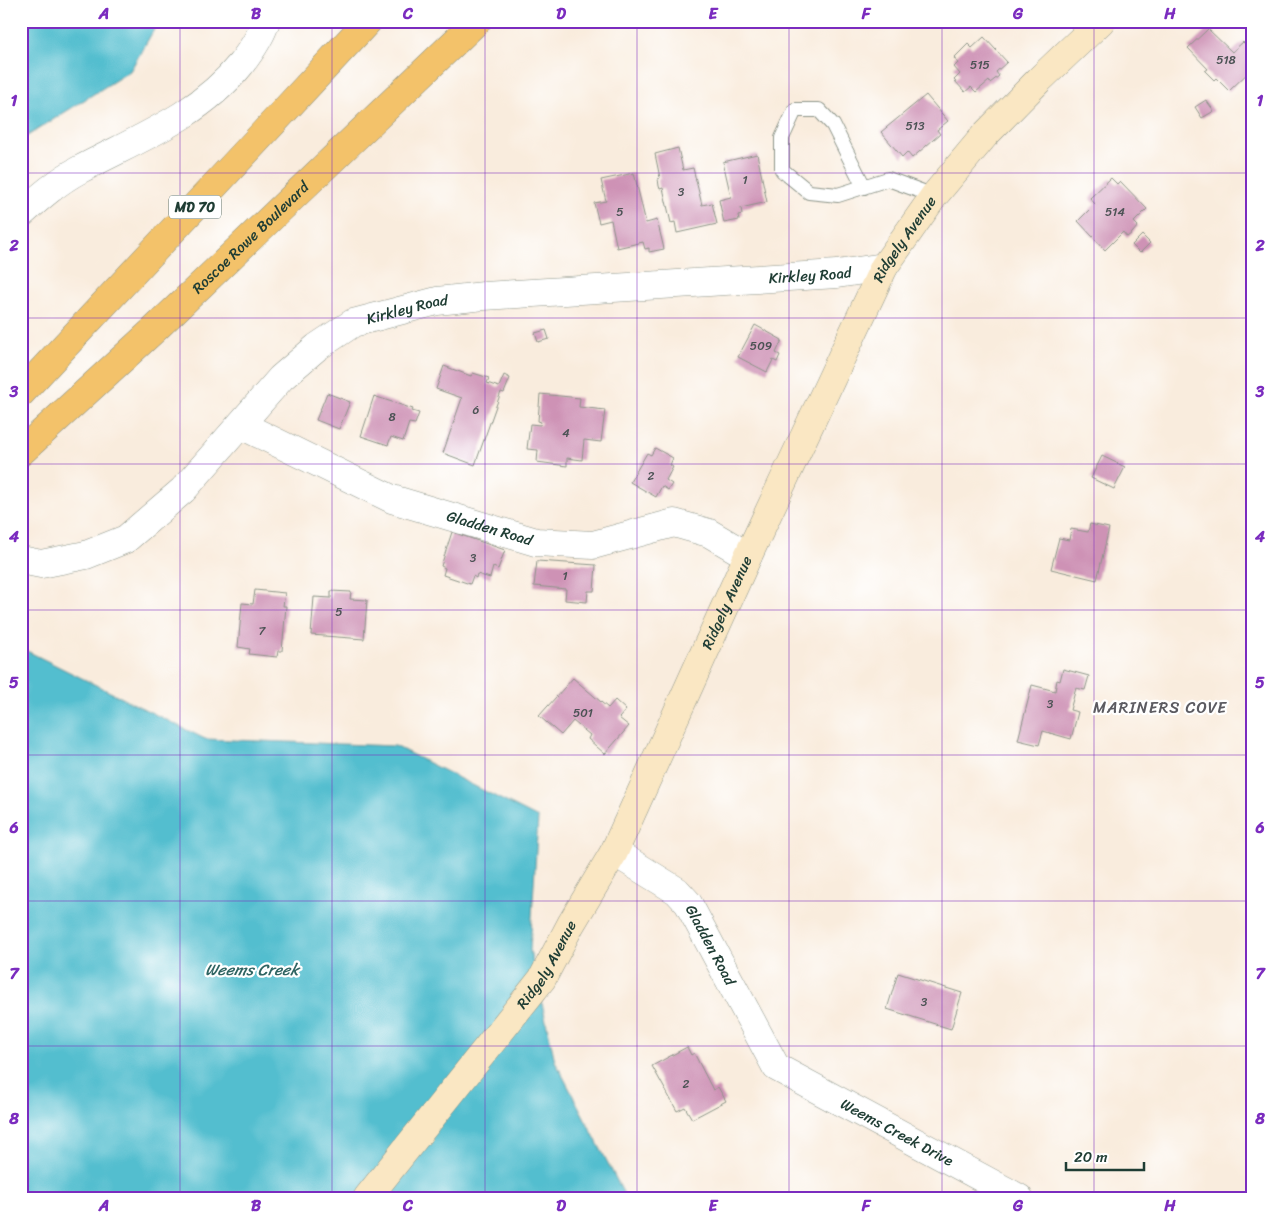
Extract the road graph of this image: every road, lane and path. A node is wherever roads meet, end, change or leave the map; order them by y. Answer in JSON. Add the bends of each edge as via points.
{"nodes":[{"id":1,"x":266,"y":21,"type":"edge"},
{"id":2,"x":368,"y":21,"type":"edge"},
{"id":3,"x":477,"y":21,"type":"edge"},
{"id":4,"x":1101,"y":21,"type":"edge"},
{"id":5,"x":864,"y":187,"type":"junction"},
{"id":6,"x":934,"y":196,"type":"junction"},
{"id":7,"x":21,"y":214,"type":"edge"},
{"id":8,"x":884,"y":267,"type":"junction"},
{"id":9,"x":21,"y":393,"type":"edge"},
{"id":10,"x":240,"y":425,"type":"junction"},
{"id":11,"x":21,"y":452,"type":"edge"},
{"id":12,"x":748,"y":556,"type":"junction"},
{"id":13,"x":21,"y":560,"type":"edge"},
{"id":14,"x":614,"y":852,"type":"junction"},
{"id":15,"x":776,"y":1067,"type":"joint"},
{"id":16,"x":367,"y":1198,"type":"edge"},
{"id":17,"x":1019,"y":1198,"type":"edge"}],
"edges":[{"from":1,"to":7,"type":"street","via":[[250,52],[206,100],[174,121],[78,171],[43,194]]},
{"from":2,"to":9,"type":"main road","number":"MD 70"},
{"from":3,"to":11,"type":"main road","name":"Roscoe Rowe Boulevard","via":[[156,328]]},
{"from":4,"to":6,"type":"main road","name":"Ridgely Avenue","via":[[985,136]]},
{"from":5,"to":5,"type":"lane","via":[[838,195],[809,192],[782,170],[782,138],[795,110],[819,110],[833,126]]},
{"from":5,"to":6,"type":"lane","via":[[888,179]]},
{"from":6,"to":8,"type":"main road","name":"Ridgely Avenue"},
{"from":8,"to":10,"type":"street","name":"Kirkley Road","via":[[827,274],[438,300],[353,323],[317,347],[281,378]]},
{"from":8,"to":12,"type":"main road","name":"Ridgely Avenue"},
{"from":10,"to":12,"type":"street","name":"Gladden Road","via":[[392,499],[536,542],[593,545],[674,523],[709,532]]},
{"from":10,"to":13,"type":"street","name":"Kirkley Road","via":[[183,490],[126,539],[86,555],[42,564]]},
{"from":12,"to":14,"type":"main road","name":"Ridgely Avenue"},
{"from":14,"to":15,"type":"street","name":"Gladden Road","via":[[677,891],[688,903]]},
{"from":14,"to":16,"type":"main road","name":"Ridgely Avenue","via":[[542,979]]},
{"from":15,"to":17,"type":"street","name":"Weems Creek Drive"}]}
